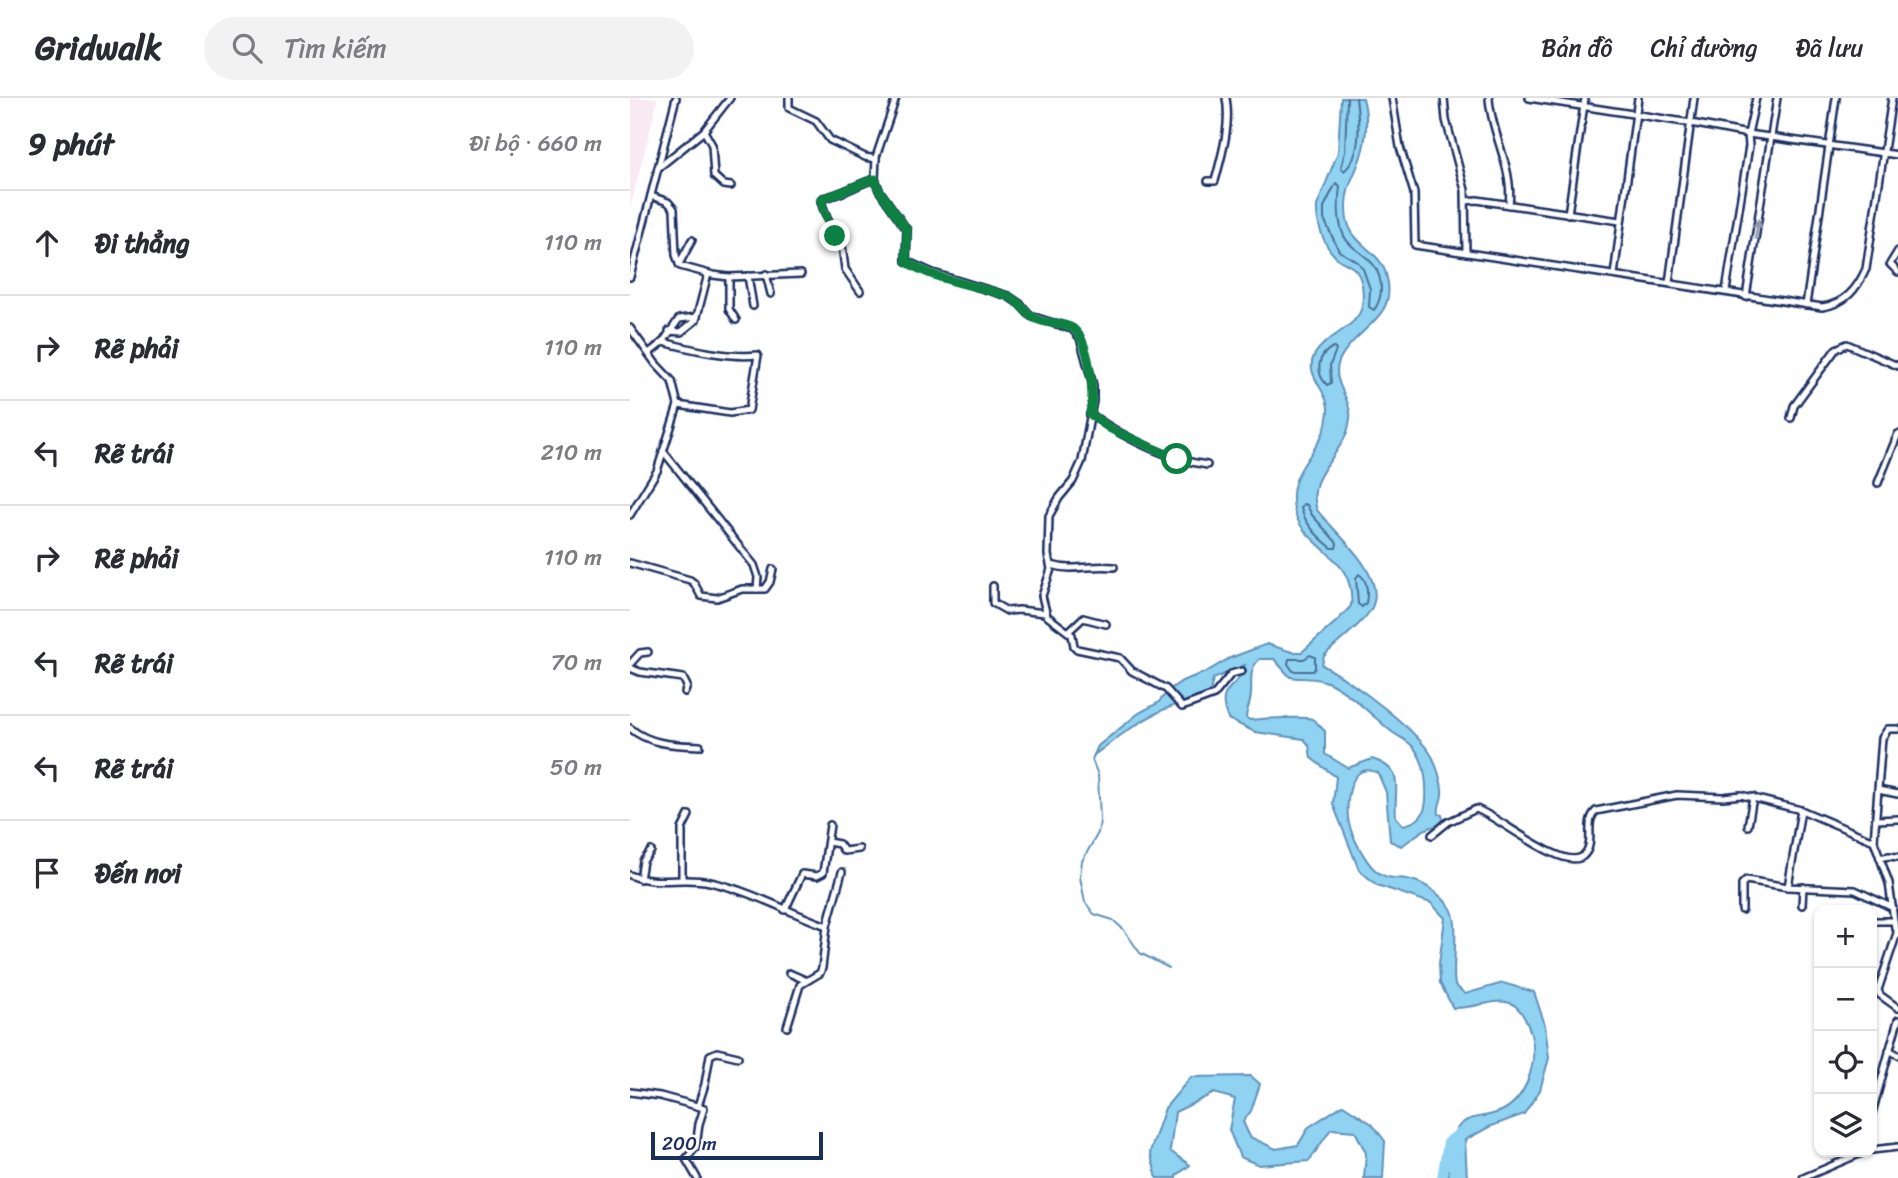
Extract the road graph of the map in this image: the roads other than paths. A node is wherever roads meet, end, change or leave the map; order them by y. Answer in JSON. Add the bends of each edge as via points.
{"nodes":[{"id":1,"x":676,"y":98,"type":"edge"},
{"id":2,"x":730,"y":98,"type":"edge"},
{"id":3,"x":789,"y":98,"type":"edge"},
{"id":4,"x":896,"y":98,"type":"edge"},
{"id":5,"x":1226,"y":98,"type":"edge"},
{"id":6,"x":1392,"y":98,"type":"edge"},
{"id":7,"x":1444,"y":98,"type":"edge"},
{"id":8,"x":1489,"y":98,"type":"edge"},
{"id":9,"x":1529,"y":98,"type":"edge"},
{"id":10,"x":1585,"y":98,"type":"edge"},
{"id":11,"x":1638,"y":98,"type":"edge"},
{"id":12,"x":1694,"y":98,"type":"edge"},
{"id":13,"x":1756,"y":98,"type":"edge"},
{"id":14,"x":1777,"y":98,"type":"edge"},
{"id":15,"x":1836,"y":98,"type":"edge"},
{"id":16,"x":1892,"y":98,"type":"edge"},
{"id":17,"x":1584,"y":106,"type":"junction"},
{"id":18,"x":1635,"y":113,"type":"junction"},
{"id":19,"x":1691,"y":122,"type":"junction"},
{"id":20,"x":704,"y":131,"type":"junction"},
{"id":21,"x":1748,"y":134,"type":"junction"},
{"id":22,"x":1772,"y":138,"type":"junction"},
{"id":23,"x":1830,"y":146,"type":"junction"},
{"id":24,"x":1883,"y":153,"type":"junction"},
{"id":25,"x":1898,"y":155,"type":"edge"},
{"id":26,"x":876,"y":159,"type":"junction"},
{"id":27,"x":658,"y":168,"type":"junction"},
{"id":28,"x":875,"y":179,"type":"junction"},
{"id":29,"x":1208,"y":181,"type":"dead end"},
{"id":30,"x":731,"y":186,"type":"dead end"},
{"id":31,"x":651,"y":196,"type":"junction"},
{"id":32,"x":1466,"y":201,"type":"junction"},
{"id":33,"x":1509,"y":205,"type":"junction"},
{"id":34,"x":1569,"y":214,"type":"junction"},
{"id":35,"x":1620,"y":221,"type":"junction"},
{"id":36,"x":692,"y":240,"type":"dead end"},
{"id":37,"x":1898,"y":251,"type":"edge"},
{"id":38,"x":1466,"y":253,"type":"junction"},
{"id":39,"x":679,"y":264,"type":"junction"},
{"id":40,"x":1898,"y":272,"type":"edge"},
{"id":41,"x":708,"y":274,"type":"junction"},
{"id":42,"x":766,"y":274,"type":"junction"},
{"id":43,"x":801,"y":274,"type":"dead end"},
{"id":44,"x":1614,"y":275,"type":"junction"},
{"id":45,"x":748,"y":276,"type":"junction"},
{"id":46,"x":630,"y":277,"type":"edge"},
{"id":47,"x":729,"y":277,"type":"junction"},
{"id":48,"x":1670,"y":283,"type":"junction"},
{"id":49,"x":860,"y":291,"type":"dead end"},
{"id":50,"x":1726,"y":291,"type":"junction"},
{"id":51,"x":771,"y":293,"type":"dead end"},
{"id":52,"x":1746,"y":297,"type":"junction"},
{"id":53,"x":1806,"y":305,"type":"junction"},
{"id":54,"x":753,"y":306,"type":"dead end"},
{"id":55,"x":698,"y":317,"type":"junction"},
{"id":56,"x":736,"y":320,"type":"dead end"},
{"id":57,"x":630,"y":327,"type":"edge"},
{"id":58,"x":669,"y":331,"type":"junction"},
{"id":59,"x":663,"y":342,"type":"junction"},
{"id":60,"x":649,"y":353,"type":"junction"},
{"id":61,"x":1898,"y":366,"type":"edge"},
{"id":62,"x":678,"y":405,"type":"junction"},
{"id":63,"x":1090,"y":414,"type":"junction"},
{"id":64,"x":1791,"y":418,"type":"dead end"},
{"id":65,"x":1898,"y":434,"type":"edge"},
{"id":66,"x":1896,"y":445,"type":"edge"},
{"id":67,"x":663,"y":451,"type":"junction"},
{"id":68,"x":1207,"y":465,"type":"dead end"},
{"id":69,"x":1878,"y":483,"type":"dead end"},
{"id":70,"x":630,"y":515,"type":"edge"},
{"id":71,"x":630,"y":563,"type":"edge"},
{"id":72,"x":1051,"y":565,"type":"junction"},
{"id":73,"x":1114,"y":567,"type":"dead end"},
{"id":74,"x":773,"y":569,"type":"dead end"},
{"id":75,"x":993,"y":586,"type":"dead end"},
{"id":76,"x":757,"y":589,"type":"junction"},
{"id":77,"x":1045,"y":613,"type":"junction"},
{"id":78,"x":1106,"y":624,"type":"dead end"},
{"id":79,"x":1069,"y":631,"type":"junction"},
{"id":80,"x":648,"y":652,"type":"dead end"},
{"id":81,"x":630,"y":666,"type":"edge"},
{"id":82,"x":1242,"y":671,"type":"dead end"},
{"id":83,"x":685,"y":692,"type":"dead end"},
{"id":84,"x":630,"y":728,"type":"edge"},
{"id":85,"x":1898,"y":729,"type":"edge"},
{"id":86,"x":700,"y":746,"type":"dead end"},
{"id":87,"x":1878,"y":790,"type":"junction"},
{"id":88,"x":1898,"y":794,"type":"edge"},
{"id":89,"x":1754,"y":797,"type":"junction"},
{"id":90,"x":1801,"y":810,"type":"junction"},
{"id":91,"x":689,"y":815,"type":"dead end"},
{"id":92,"x":1898,"y":818,"type":"edge"},
{"id":93,"x":1876,"y":820,"type":"junction"},
{"id":94,"x":830,"y":825,"type":"dead end"},
{"id":95,"x":1748,"y":826,"type":"dead end"},
{"id":96,"x":1432,"y":835,"type":"dead end"},
{"id":97,"x":1874,"y":841,"type":"junction"},
{"id":98,"x":828,"y":842,"type":"junction"},
{"id":99,"x":859,"y":849,"type":"dead end"},
{"id":100,"x":651,"y":851,"type":"dead end"},
{"id":101,"x":1898,"y":857,"type":"edge"},
{"id":102,"x":1880,"y":858,"type":"junction"},
{"id":103,"x":842,"y":872,"type":"dead end"},
{"id":104,"x":630,"y":875,"type":"edge"},
{"id":105,"x":640,"y":879,"type":"junction"},
{"id":106,"x":682,"y":879,"type":"junction"},
{"id":107,"x":1788,"y":887,"type":"junction"},
{"id":108,"x":1803,"y":887,"type":"junction"},
{"id":109,"x":1802,"y":905,"type":"dead end"},
{"id":110,"x":1893,"y":908,"type":"junction"},
{"id":111,"x":785,"y":910,"type":"junction"},
{"id":112,"x":1742,"y":910,"type":"dead end"},
{"id":113,"x":1894,"y":920,"type":"junction"},
{"id":114,"x":1877,"y":921,"type":"edge"},
{"id":115,"x":827,"y":926,"type":"junction"},
{"id":116,"x":1897,"y":933,"type":"edge"},
{"id":117,"x":789,"y":973,"type":"dead end"},
{"id":118,"x":806,"y":981,"type":"junction"},
{"id":119,"x":1898,"y":1008,"type":"edge"},
{"id":120,"x":1898,"y":1020,"type":"edge"},
{"id":121,"x":787,"y":1027,"type":"dead end"},
{"id":122,"x":1889,"y":1049,"type":"junction"},
{"id":123,"x":1898,"y":1055,"type":"edge"},
{"id":124,"x":738,"y":1057,"type":"dead end"},
{"id":125,"x":630,"y":1092,"type":"edge"},
{"id":126,"x":1877,"y":1094,"type":"edge"},
{"id":127,"x":698,"y":1106,"type":"junction"},
{"id":128,"x":1898,"y":1147,"type":"edge"},
{"id":129,"x":1877,"y":1149,"type":"edge"},
{"id":130,"x":1851,"y":1157,"type":"edge"},
{"id":131,"x":697,"y":1178,"type":"edge"},
{"id":132,"x":1803,"y":1178,"type":"edge"}],
"edges":[{"from":1,"to":27,"type":"street"},
{"from":2,"to":20,"type":"street"},
{"from":3,"to":26,"type":"street","via":[[789,108],[816,121],[830,140]]},
{"from":4,"to":26,"type":"street"},
{"from":5,"to":29,"type":"street","via":[[1221,160],[1215,181]]},
{"from":6,"to":38,"type":"street","via":[[1414,193],[1415,246]]},
{"from":7,"to":32,"type":"street"},
{"from":8,"to":33,"type":"street","via":[[1507,171]]},
{"from":9,"to":17,"type":"street"},
{"from":10,"to":17,"type":"street"},
{"from":11,"to":18,"type":"street"},
{"from":12,"to":19,"type":"street"},
{"from":13,"to":21,"type":"street"},
{"from":14,"to":22,"type":"street"},
{"from":15,"to":23,"type":"street"},
{"from":16,"to":24,"type":"street"},
{"from":17,"to":18,"type":"street"},
{"from":17,"to":34,"type":"street"},
{"from":18,"to":19,"type":"street"},
{"from":18,"to":35,"type":"street"},
{"from":19,"to":21,"type":"street"},
{"from":19,"to":48,"type":"street"},
{"from":20,"to":27,"type":"street"},
{"from":20,"to":30,"type":"street","via":[[712,145],[714,176]]},
{"from":21,"to":22,"type":"street"},
{"from":21,"to":50,"type":"street"},
{"from":22,"to":23,"type":"street"},
{"from":52,"to":22,"type":"street","one_way":true},
{"from":23,"to":24,"type":"street"},
{"from":23,"to":53,"type":"street"},
{"from":24,"to":25,"type":"street"},
{"from":24,"to":53,"type":"street","via":[[1861,281],[1833,305]]},
{"from":26,"to":28,"type":"street"},
{"from":27,"to":31,"type":"street"},
{"from":28,"to":49,"type":"street","via":[[821,202],[842,245],[845,269]]},
{"from":28,"to":63,"type":"street","via":[[907,230],[906,261],[933,274],[1008,296],[1040,321],[1077,332],[1093,385]]},
{"from":31,"to":39,"type":"street","via":[[674,209]]},
{"from":31,"to":46,"type":"street"},
{"from":32,"to":33,"type":"street"},
{"from":32,"to":38,"type":"street"},
{"from":33,"to":34,"type":"street"},
{"from":34,"to":35,"type":"street"},
{"from":35,"to":44,"type":"street"},
{"from":36,"to":39,"type":"street"},
{"from":37,"to":40,"type":"street","via":[[1890,264]]},
{"from":38,"to":44,"type":"street"},
{"from":39,"to":41,"type":"street"},
{"from":41,"to":47,"type":"street"},
{"from":41,"to":55,"type":"street"},
{"from":42,"to":43,"type":"street"},
{"from":42,"to":45,"type":"street"},
{"from":42,"to":51,"type":"street"},
{"from":44,"to":48,"type":"street"},
{"from":45,"to":47,"type":"street"},
{"from":45,"to":54,"type":"street"},
{"from":47,"to":56,"type":"street","via":[[729,309]]},
{"from":48,"to":50,"type":"street"},
{"from":50,"to":52,"type":"street"},
{"from":52,"to":53,"type":"street"},
{"from":55,"to":58,"type":"street","via":[[681,332]]},
{"from":55,"to":58,"type":"street","via":[[679,319]]},
{"from":57,"to":60,"type":"street"},
{"from":58,"to":59,"type":"street"},
{"from":59,"to":60,"type":"street"},
{"from":59,"to":62,"type":"street","via":[[720,354],[758,355],[749,410],[730,413]]},
{"from":60,"to":62,"type":"street","via":[[672,381]]},
{"from":61,"to":64,"type":"street","via":[[1842,345],[1794,406]]},
{"from":62,"to":67,"type":"street"},
{"from":63,"to":68,"type":"street","via":[[1165,455]]},
{"from":63,"to":72,"type":"street","via":[[1082,461],[1049,516]]},
{"from":65,"to":66,"type":"street"},
{"from":66,"to":69,"type":"street"},
{"from":67,"to":70,"type":"street","via":[[652,481]]},
{"from":67,"to":76,"type":"street","via":[[754,565]]},
{"from":71,"to":76,"type":"street","via":[[690,580],[701,596],[717,598]]},
{"from":72,"to":73,"type":"street","via":[[1071,570]]},
{"from":72,"to":77,"type":"street","via":[[1042,596]]},
{"from":74,"to":76,"type":"street","via":[[767,588]]},
{"from":75,"to":77,"type":"street","via":[[993,603],[1001,609]]},
{"from":77,"to":79,"type":"street"},
{"from":78,"to":79,"type":"street","via":[[1083,618]]},
{"from":79,"to":82,"type":"street","via":[[1077,649],[1116,656],[1132,671],[1166,689],[1179,706],[1214,695],[1231,674]]},
{"from":80,"to":81,"type":"street","via":[[640,653]]},
{"from":81,"to":83,"type":"street","via":[[640,672],[683,678]]},
{"from":84,"to":86,"type":"street","via":[[648,740]]},
{"from":85,"to":87,"type":"street","via":[[1884,733]]},
{"from":87,"to":88,"type":"street"},
{"from":87,"to":93,"type":"street"},
{"from":89,"to":90,"type":"street"},
{"from":89,"to":95,"type":"street"},
{"from":89,"to":96,"type":"street","via":[[1677,795],[1596,811],[1590,820],[1591,842],[1576,860],[1542,847],[1476,809]]},
{"from":90,"to":97,"type":"street"},
{"from":90,"to":107,"type":"street"},
{"from":91,"to":106,"type":"street","via":[[682,829]]},
{"from":92,"to":93,"type":"street"},
{"from":93,"to":97,"type":"street"},
{"from":94,"to":98,"type":"street"},
{"from":97,"to":102,"type":"street"},
{"from":98,"to":99,"type":"street","via":[[839,844],[844,851]]},
{"from":98,"to":111,"type":"street","via":[[822,875],[802,874]]},
{"from":100,"to":105,"type":"street","via":[[643,861]]},
{"from":101,"to":102,"type":"street"},
{"from":102,"to":110,"type":"street"},
{"from":103,"to":115,"type":"street"},
{"from":104,"to":105,"type":"street"},
{"from":105,"to":106,"type":"street"},
{"from":106,"to":111,"type":"street","via":[[736,888]]},
{"from":107,"to":108,"type":"street"},
{"from":107,"to":112,"type":"street","via":[[1743,881]]},
{"from":108,"to":109,"type":"street"},
{"from":108,"to":110,"type":"street","via":[[1855,890]]},
{"from":110,"to":113,"type":"street"},
{"from":111,"to":115,"type":"street"},
{"from":113,"to":114,"type":"street"},
{"from":113,"to":116,"type":"street"},
{"from":115,"to":118,"type":"street","via":[[820,973]]},
{"from":116,"to":119,"type":"street","via":[[1878,990]]},
{"from":117,"to":118,"type":"street"},
{"from":118,"to":121,"type":"street","via":[[800,985]]},
{"from":120,"to":122,"type":"street"},
{"from":122,"to":123,"type":"street"},
{"from":122,"to":126,"type":"street"},
{"from":124,"to":127,"type":"street","via":[[710,1055]]},
{"from":125,"to":127,"type":"street"},
{"from":127,"to":131,"type":"street","via":[[704,1108],[697,1142],[686,1161]]},
{"from":128,"to":129,"type":"street"},
{"from":130,"to":132,"type":"street"}]}
